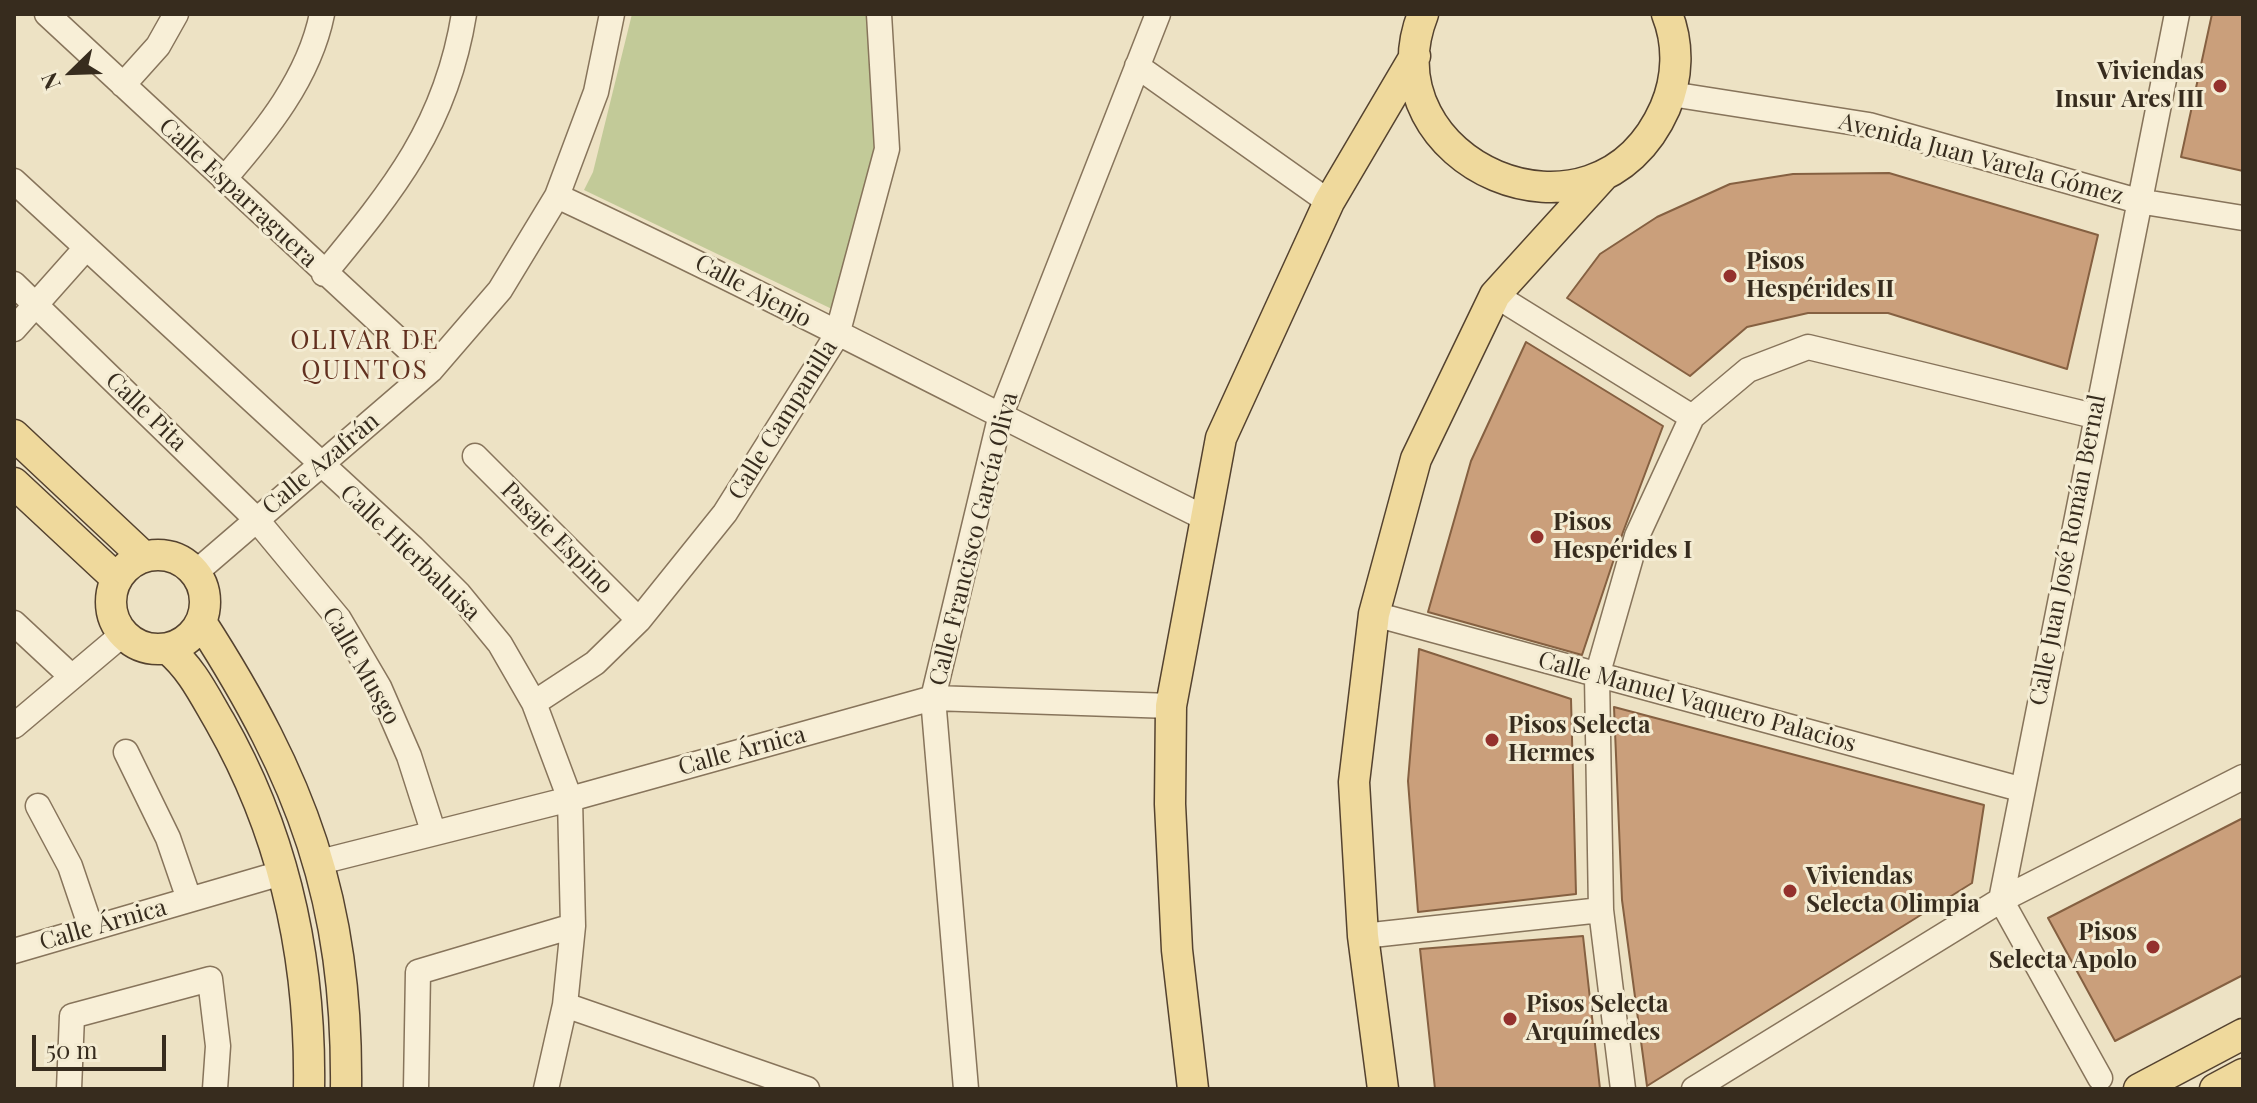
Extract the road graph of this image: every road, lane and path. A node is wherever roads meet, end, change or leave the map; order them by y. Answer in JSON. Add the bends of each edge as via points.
{"nodes":[{"id":1,"x":47,"y":14,"type":"edge"},
{"id":2,"x":176,"y":14,"type":"edge"},
{"id":3,"x":322,"y":14,"type":"edge"},
{"id":4,"x":464,"y":14,"type":"edge"},
{"id":5,"x":612,"y":14,"type":"edge"},
{"id":6,"x":879,"y":14,"type":"edge"},
{"id":7,"x":1158,"y":14,"type":"edge"},
{"id":8,"x":2177,"y":14,"type":"edge"},
{"id":9,"x":1422,"y":15,"type":"edge"},
{"id":10,"x":1676,"y":19,"type":"edge"},
{"id":11,"x":1415,"y":56,"type":"junction"},
{"id":12,"x":1137,"y":66,"type":"junction"},
{"id":13,"x":123,"y":85,"type":"junction"},
{"id":14,"x":1671,"y":94,"type":"junction"},
{"id":15,"x":1604,"y":175,"type":"junction"},
{"id":16,"x":224,"y":179,"type":"junction"},
{"id":17,"x":14,"y":181,"type":"edge"},
{"id":18,"x":557,"y":196,"type":"junction"},
{"id":19,"x":2138,"y":201,"type":"junction"},
{"id":20,"x":1329,"y":202,"type":"junction"},
{"id":21,"x":2243,"y":218,"type":"edge"},
{"id":22,"x":86,"y":248,"type":"junction"},
{"id":23,"x":324,"y":274,"type":"junction"},
{"id":24,"x":14,"y":284,"type":"edge"},
{"id":25,"x":1495,"y":295,"type":"junction"},
{"id":26,"x":36,"y":304,"type":"junction"},
{"id":27,"x":14,"y":329,"type":"edge"},
{"id":28,"x":837,"y":335,"type":"junction"},
{"id":29,"x":431,"y":370,"type":"junction"},
{"id":30,"x":1001,"y":414,"type":"junction"},
{"id":31,"x":2094,"y":416,"type":"junction"},
{"id":32,"x":1692,"y":417,"type":"junction"},
{"id":33,"x":14,"y":435,"type":"edge"},
{"id":34,"x":475,"y":456,"type":"dead end"},
{"id":35,"x":320,"y":466,"type":"junction"},
{"id":36,"x":14,"y":483,"type":"edge"},
{"id":37,"x":1205,"y":518,"type":"junction"},
{"id":38,"x":256,"y":519,"type":"junction"},
{"id":39,"x":144,"y":557,"type":"junction"},
{"id":40,"x":195,"y":573,"type":"junction"},
{"id":41,"x":117,"y":579,"type":"junction"},
{"id":42,"x":1374,"y":614,"type":"junction"},
{"id":43,"x":639,"y":620,"type":"junction"},
{"id":44,"x":201,"y":622,"type":"junction"},
{"id":45,"x":14,"y":623,"type":"edge"},
{"id":46,"x":123,"y":634,"type":"junction"},
{"id":47,"x":168,"y":649,"type":"junction"},
{"id":48,"x":1597,"y":676,"type":"junction"},
{"id":49,"x":72,"y":677,"type":"junction"},
{"id":50,"x":933,"y":698,"type":"junction"},
{"id":51,"x":534,"y":703,"type":"junction"},
{"id":52,"x":1171,"y":706,"type":"junction"},
{"id":53,"x":14,"y":726,"type":"edge"},
{"id":54,"x":126,"y":752,"type":"dead end"},
{"id":55,"x":2243,"y":777,"type":"edge"},
{"id":56,"x":2020,"y":789,"type":"junction"},
{"id":57,"x":570,"y":799,"type":"junction"},
{"id":58,"x":38,"y":806,"type":"dead end"},
{"id":59,"x":433,"y":831,"type":"junction"},
{"id":60,"x":320,"y":862,"type":"junction"},
{"id":61,"x":285,"y":872,"type":"junction"},
{"id":62,"x":189,"y":899,"type":"junction"},
{"id":63,"x":2001,"y":900,"type":"junction"},
{"id":64,"x":1601,"y":910,"type":"junction"},
{"id":65,"x":573,"y":926,"type":"junction"},
{"id":66,"x":91,"y":928,"type":"junction"},
{"id":67,"x":1363,"y":936,"type":"junction"},
{"id":68,"x":14,"y":951,"type":"edge"},
{"id":69,"x":565,"y":1005,"type":"junction"},
{"id":70,"x":2243,"y":1034,"type":"edge"},
{"id":71,"x":2243,"y":1074,"type":"edge"},
{"id":72,"x":2100,"y":1078,"type":"dead end"},
{"id":73,"x":69,"y":1089,"type":"edge"},
{"id":74,"x":215,"y":1089,"type":"edge"},
{"id":75,"x":309,"y":1089,"type":"edge"},
{"id":76,"x":346,"y":1089,"type":"edge"},
{"id":77,"x":416,"y":1089,"type":"edge"},
{"id":78,"x":546,"y":1089,"type":"edge"},
{"id":79,"x":807,"y":1089,"type":"edge"},
{"id":80,"x":966,"y":1089,"type":"edge"},
{"id":81,"x":1193,"y":1089,"type":"edge"},
{"id":82,"x":1383,"y":1089,"type":"edge"},
{"id":83,"x":1623,"y":1089,"type":"edge"},
{"id":84,"x":1694,"y":1089,"type":"edge"},
{"id":85,"x":2139,"y":1089,"type":"edge"},
{"id":86,"x":2215,"y":1089,"type":"edge"}],
"edges":[{"from":1,"to":13,"type":"street","name":"Calle Esparraguera"},
{"from":2,"to":13,"type":"street","via":[[158,46]]},
{"from":3,"to":16,"type":"street","via":[[289,97]]},
{"from":4,"to":23,"type":"street","via":[[444,93],[423,141],[396,186]]},
{"from":5,"to":18,"type":"street","name":"Calle Azafrán","via":[[596,92]]},
{"from":6,"to":28,"type":"street","name":"Calle Campanilla","via":[[887,149]]},
{"from":7,"to":12,"type":"street","name":"Calle Francisco García Oliva"},
{"from":8,"to":19,"type":"street","name":"Calle Juan José Román Bernal"},
{"from":9,"to":11,"type":"main road"},
{"from":10,"to":14,"type":"main road"},
{"from":11,"to":15,"type":"main road","via":[[1428,114],[1470,164],[1501,180],[1535,188],[1570,186]]},
{"from":11,"to":20,"type":"main road"},
{"from":12,"to":20,"type":"street"},
{"from":12,"to":30,"type":"street","name":"Calle Francisco García Oliva"},
{"from":13,"to":16,"type":"street","name":"Calle Esparraguera"},
{"from":14,"to":15,"type":"main road","via":[[1657,127],[1633,155]]},
{"from":14,"to":19,"type":"street","name":"Avenida Juan Varela Gómez","via":[[1869,125]]},
{"from":15,"to":25,"type":"main road"},
{"from":16,"to":23,"type":"street","name":"Calle Esparraguera"},
{"from":17,"to":22,"type":"street","name":"Calle Hierbaluisa"},
{"from":18,"to":28,"type":"street","name":"Calle Ajenjo"},
{"from":18,"to":29,"type":"street","name":"Calle Azafrán","via":[[500,290]]},
{"from":19,"to":21,"type":"street","name":"Avenida Juan Varela Gómez"},
{"from":19,"to":31,"type":"street","name":"Calle Juan José Román Bernal"},
{"from":20,"to":37,"type":"main road","via":[[1221,438]]},
{"from":22,"to":26,"type":"street"},
{"from":22,"to":35,"type":"street","name":"Calle Hierbaluisa"},
{"from":23,"to":29,"type":"street","name":"Calle Esparraguera"},
{"from":24,"to":26,"type":"street","name":"Calle Pita"},
{"from":25,"to":32,"type":"street"},
{"from":25,"to":42,"type":"main road","via":[[1416,459]]},
{"from":26,"to":27,"type":"street"},
{"from":26,"to":38,"type":"street","name":"Calle Pita"},
{"from":28,"to":30,"type":"street","name":"Calle Ajenjo"},
{"from":28,"to":43,"type":"street","name":"Calle Campanilla","via":[[725,513]]},
{"from":29,"to":35,"type":"street","name":"Calle Azafrán"},
{"from":30,"to":37,"type":"street","name":"Calle Ajenjo"},
{"from":30,"to":50,"type":"street","name":"Calle Francisco García Oliva"},
{"from":31,"to":32,"type":"street","via":[[1808,347],[1748,370]]},
{"from":31,"to":56,"type":"street","name":"Calle Juan José Román Bernal"},
{"from":32,"to":48,"type":"street","via":[[1637,536]]},
{"from":33,"to":39,"type":"main road"},
{"from":34,"to":43,"type":"street","name":"Pasaje Espino"},
{"from":35,"to":38,"type":"street","name":"Calle Azafrán"},
{"from":35,"to":51,"type":"street","name":"Calle Hierbaluisa","via":[[459,594],[500,644]]},
{"from":36,"to":41,"type":"main road"},
{"from":37,"to":52,"type":"main road"},
{"from":38,"to":40,"type":"street","name":"Calle Azafrán"},
{"from":38,"to":59,"type":"street","name":"Calle Musgo","via":[[339,619],[379,687]]},
{"from":39,"to":40,"type":"main road","via":[[172,557]]},
{"from":39,"to":41,"type":"main road"},
{"from":40,"to":44,"type":"main road","via":[[205,596]]},
{"from":41,"to":46,"type":"main road","via":[[111,608]]},
{"from":42,"to":48,"type":"street","name":"Calle Manuel Vaquero Palacios"},
{"from":42,"to":67,"type":"main road","via":[[1354,782]]},
{"from":43,"to":51,"type":"street","name":"Calle Campanilla","via":[[595,663]]},
{"from":44,"to":47,"type":"main road","via":[[181,644]]},
{"from":44,"to":60,"type":"main road","via":[[264,727]]},
{"from":45,"to":49,"type":"street"},
{"from":46,"to":47,"type":"main road","via":[[143,647]]},
{"from":46,"to":49,"type":"street"},
{"from":47,"to":61,"type":"main road","via":[[186,664],[240,756]]},
{"from":48,"to":56,"type":"street","name":"Calle Manuel Vaquero Palacios"},
{"from":48,"to":64,"type":"street"},
{"from":49,"to":53,"type":"street"},
{"from":50,"to":52,"type":"street","name":"Calle Árnica"},
{"from":50,"to":57,"type":"street","name":"Calle Árnica"},
{"from":50,"to":80,"type":"street","name":"Calle Francisco García Oliva"},
{"from":51,"to":57,"type":"street","name":"Calle Hierbaluisa"},
{"from":52,"to":81,"type":"main road","via":[[1177,950]]},
{"from":54,"to":62,"type":"street","via":[[168,838]]},
{"from":55,"to":63,"type":"street"},
{"from":56,"to":63,"type":"street","name":"Calle Juan José Román Bernal"},
{"from":57,"to":59,"type":"street","name":"Calle Árnica"},
{"from":57,"to":65,"type":"street","name":"Calle Hierbaluisa"},
{"from":58,"to":66,"type":"street","via":[[70,866]]},
{"from":59,"to":60,"type":"street","name":"Calle Árnica"},
{"from":60,"to":76,"type":"main road","via":[[343,989]]},
{"from":61,"to":62,"type":"street","name":"Calle Árnica"},
{"from":61,"to":75,"type":"main road","via":[[298,921],[310,1025]]},
{"from":62,"to":66,"type":"street","name":"Calle Árnica"},
{"from":63,"to":72,"type":"street"},
{"from":63,"to":84,"type":"street"},
{"from":64,"to":67,"type":"street"},
{"from":64,"to":83,"type":"street"},
{"from":65,"to":69,"type":"street","name":"Calle Hierbaluisa"},
{"from":65,"to":77,"type":"street","via":[[418,972]]},
{"from":66,"to":68,"type":"street","name":"Calle Árnica"},
{"from":67,"to":82,"type":"main road"},
{"from":69,"to":78,"type":"street","name":"Calle Hierbaluisa"},
{"from":69,"to":79,"type":"street"},
{"from":70,"to":85,"type":"main road"},
{"from":71,"to":86,"type":"main road"},
{"from":73,"to":74,"type":"street","via":[[72,1016],[210,979],[218,1046]]}]}
